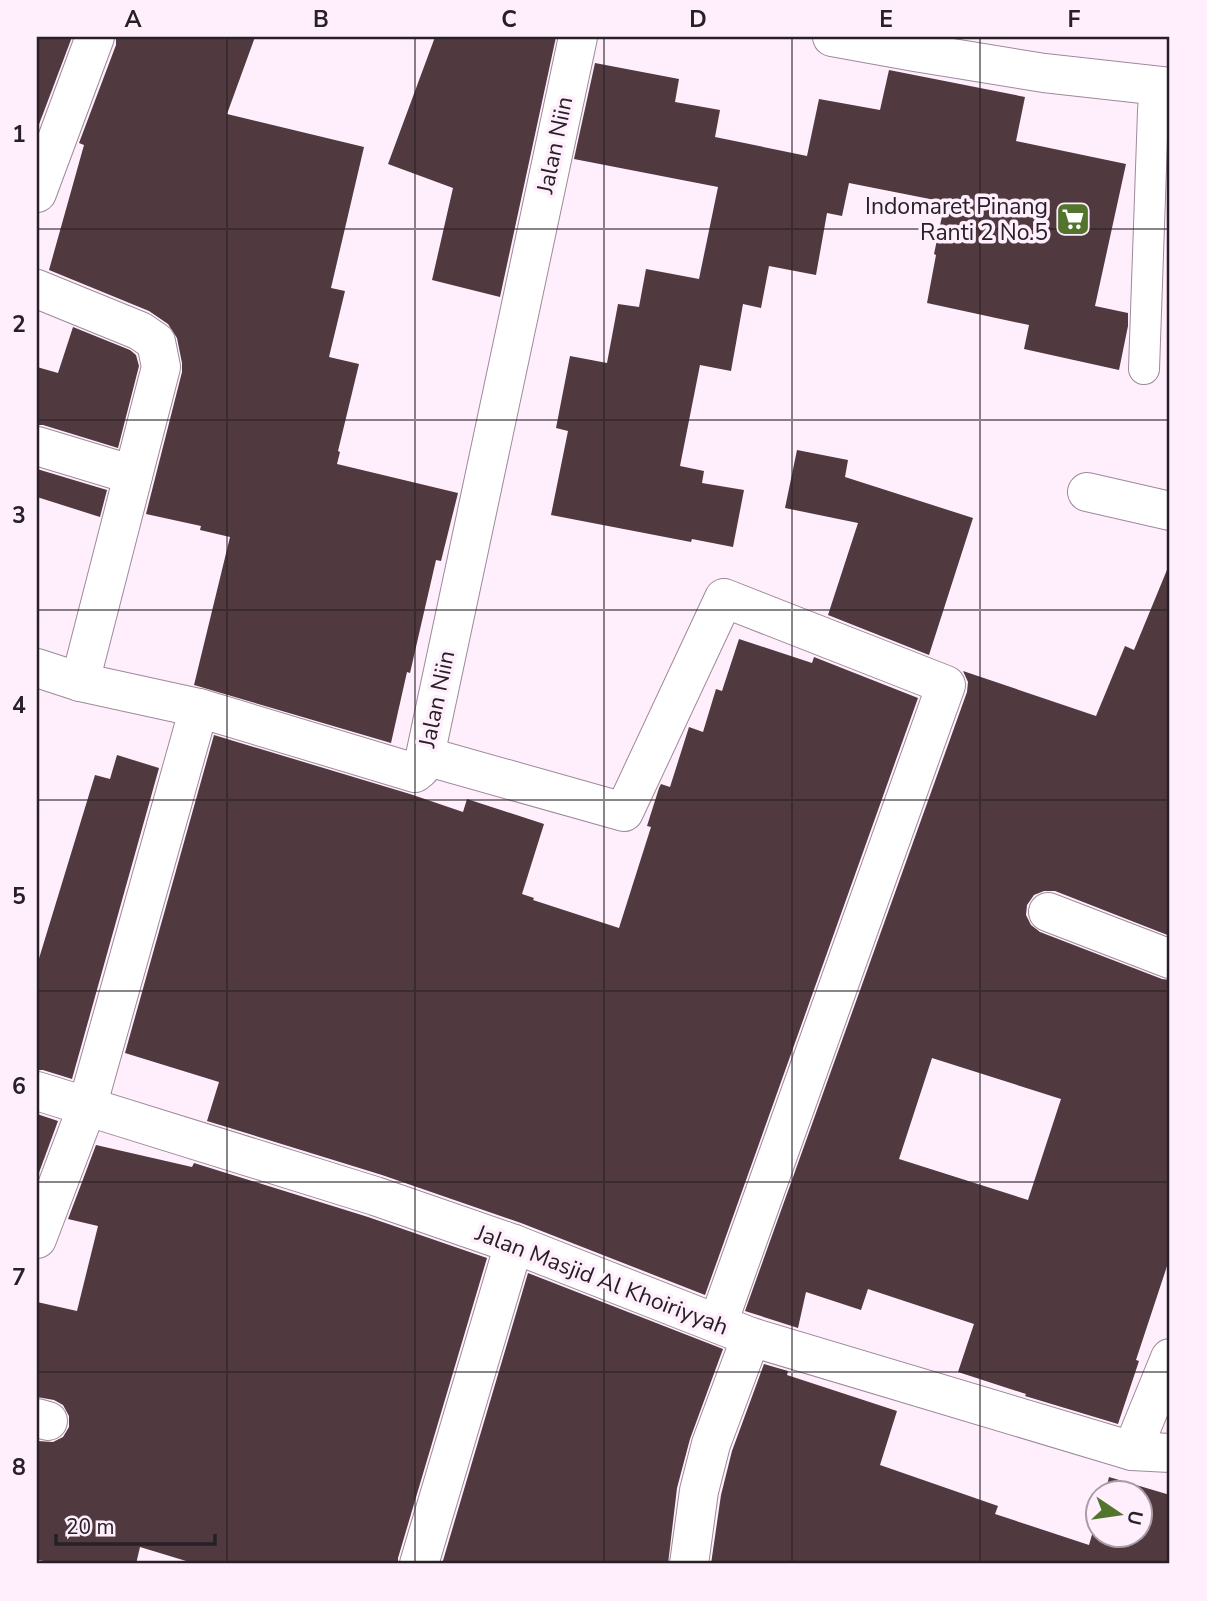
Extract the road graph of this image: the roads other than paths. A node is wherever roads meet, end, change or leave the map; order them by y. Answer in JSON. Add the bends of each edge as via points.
{"nodes":[{"id":1,"x":95,"y":37,"type":"edge"},
{"id":2,"x":578,"y":37,"type":"edge"},
{"id":3,"x":832,"y":37,"type":"edge"},
{"id":4,"x":1163,"y":86,"type":"edge"},
{"id":5,"x":37,"y":193,"type":"edge"},
{"id":6,"x":37,"y":289,"type":"edge"},
{"id":7,"x":1144,"y":369,"type":"dead end"},
{"id":8,"x":37,"y":446,"type":"edge"},
{"id":9,"x":133,"y":475,"type":"junction"},
{"id":10,"x":1087,"y":492,"type":"dead end"},
{"id":11,"x":1170,"y":511,"type":"edge"},
{"id":12,"x":37,"y":668,"type":"edge"},
{"id":13,"x":80,"y":682,"type":"junction"},
{"id":14,"x":199,"y":708,"type":"junction"},
{"id":15,"x":425,"y":756,"type":"junction"},
{"id":16,"x":1048,"y":912,"type":"dead end"},
{"id":17,"x":1170,"y":960,"type":"edge"},
{"id":18,"x":37,"y":1091,"type":"edge"},
{"id":19,"x":87,"y":1107,"type":"junction"},
{"id":20,"x":37,"y":1239,"type":"edge"},
{"id":21,"x":514,"y":1244,"type":"junction"},
{"id":22,"x":735,"y":1330,"type":"junction"},
{"id":23,"x":1170,"y":1358,"type":"edge"},
{"id":24,"x":1132,"y":1451,"type":"junction"},
{"id":25,"x":1170,"y":1454,"type":"edge"},
{"id":26,"x":419,"y":1564,"type":"edge"},
{"id":27,"x":689,"y":1564,"type":"edge"}],
"edges":[{"from":1,"to":5,"type":"street"},
{"from":2,"to":15,"type":"street","name":"Jalan Niin"},
{"from":3,"to":4,"type":"street","via":[[1044,73]]},
{"from":4,"to":7,"type":"lane","via":[[1153,111]]},
{"from":6,"to":9,"type":"street","via":[[140,331],[156,342],[161,367]]},
{"from":8,"to":9,"type":"street"},
{"from":9,"to":13,"type":"street"},
{"from":10,"to":11,"type":"street"},
{"from":12,"to":13,"type":"street"},
{"from":13,"to":14,"type":"street"},
{"from":14,"to":15,"type":"street","name":"Jalan Niin","via":[[415,774]]},
{"from":14,"to":19,"type":"street"},
{"from":15,"to":22,"type":"street","via":[[624,812],[724,598],[946,685]]},
{"from":16,"to":17,"type":"street"},
{"from":18,"to":19,"type":"street","name":"Jalan Masjid Al Khoiriyyah"},
{"from":19,"to":20,"type":"street"},
{"from":19,"to":21,"type":"street","name":"Jalan Masjid Al Khoiriyyah"},
{"from":21,"to":22,"type":"street","name":"Jalan Masjid Al Khoiriyyah"},
{"from":21,"to":26,"type":"street"},
{"from":22,"to":24,"type":"street","name":"Jalan Masjid Al Khoiriyyah"},
{"from":22,"to":27,"type":"street","via":[[699,1492]]},
{"from":23,"to":24,"type":"street"},
{"from":24,"to":25,"type":"street","name":"Jalan Masjid Al Khoiriyyah"}]}
